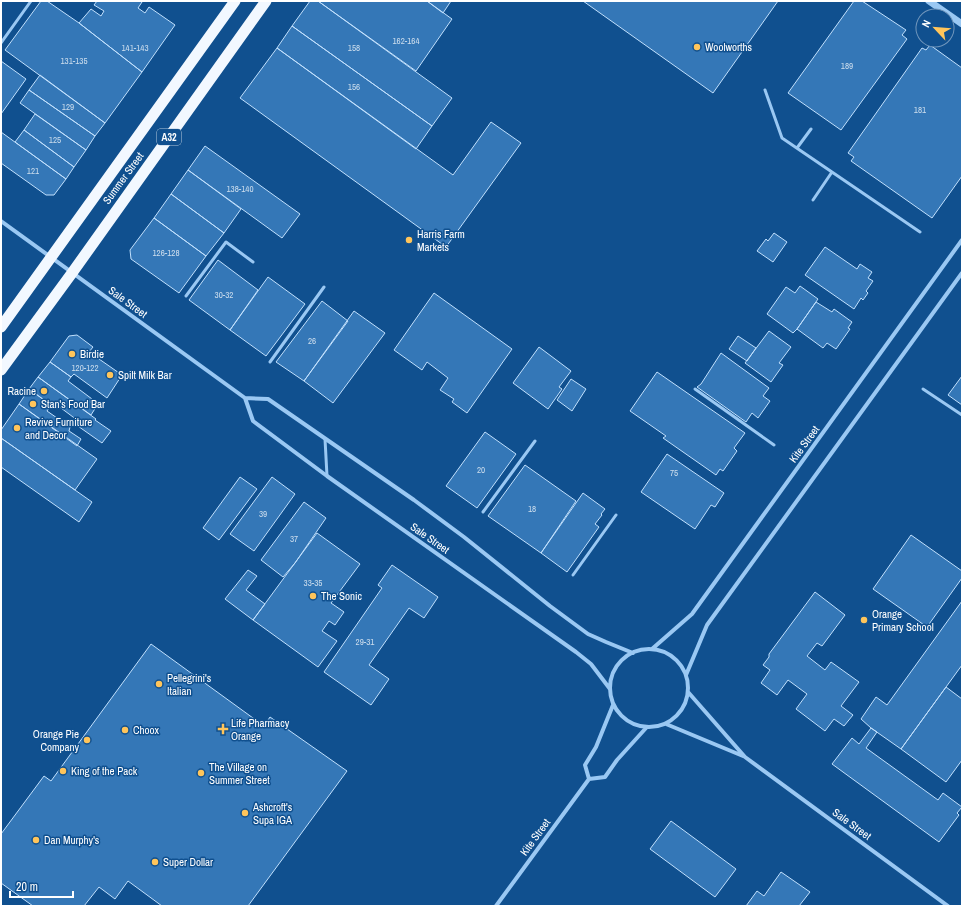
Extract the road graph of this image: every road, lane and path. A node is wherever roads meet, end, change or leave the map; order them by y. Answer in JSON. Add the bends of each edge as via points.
{"nodes":[{"id":1,"x":30,"y":1,"type":"edge"},
{"id":2,"x":235,"y":1,"type":"edge"},
{"id":3,"x":266,"y":1,"type":"edge"},
{"id":4,"x":929,"y":1,"type":"edge"},
{"id":5,"x":962,"y":24,"type":"edge"},
{"id":6,"x":1,"y":43,"type":"edge"},
{"id":7,"x":764,"y":90,"type":"dead end"},
{"id":8,"x":811,"y":129,"type":"dead end"},
{"id":9,"x":797,"y":148,"type":"junction"},
{"id":10,"x":832,"y":172,"type":"junction"},
{"id":11,"x":813,"y":200,"type":"dead end"},
{"id":12,"x":1,"y":221,"type":"edge"},
{"id":13,"x":920,"y":232,"type":"dead end"},
{"id":14,"x":962,"y":240,"type":"edge"},
{"id":15,"x":51,"y":258,"type":"junction"},
{"id":16,"x":253,"y":262,"type":"dead end"},
{"id":17,"x":72,"y":273,"type":"junction"},
{"id":18,"x":962,"y":273,"type":"edge"},
{"id":19,"x":324,"y":287,"type":"dead end"},
{"id":20,"x":186,"y":296,"type":"dead end"},
{"id":21,"x":1,"y":327,"type":"edge"},
{"id":22,"x":270,"y":362,"type":"dead end"},
{"id":23,"x":1,"y":370,"type":"edge"},
{"id":24,"x":695,"y":389,"type":"dead end"},
{"id":25,"x":923,"y":389,"type":"dead end"},
{"id":26,"x":245,"y":398,"type":"junction"},
{"id":27,"x":962,"y":415,"type":"edge"},
{"id":28,"x":325,"y":439,"type":"junction"},
{"id":29,"x":535,"y":441,"type":"dead end"},
{"id":30,"x":774,"y":445,"type":"dead end"},
{"id":31,"x":327,"y":476,"type":"junction"},
{"id":32,"x":483,"y":512,"type":"dead end"},
{"id":33,"x":616,"y":515,"type":"dead end"},
{"id":34,"x":573,"y":574,"type":"dead end"},
{"id":35,"x":652,"y":649,"type":"junction"},
{"id":36,"x":633,"y":653,"type":"junction"},
{"id":37,"x":686,"y":675,"type":"junction"},
{"id":38,"x":610,"y":688,"type":"junction"},
{"id":39,"x":688,"y":692,"type":"junction"},
{"id":40,"x":614,"y":704,"type":"junction"},
{"id":41,"x":666,"y":724,"type":"junction"},
{"id":42,"x":646,"y":728,"type":"junction"},
{"id":43,"x":745,"y":757,"type":"junction"},
{"id":44,"x":589,"y":779,"type":"junction"},
{"id":45,"x":496,"y":906,"type":"edge"},
{"id":46,"x":948,"y":906,"type":"edge"}],
"edges":[{"from":1,"to":6,"type":"lane"},
{"from":2,"to":15,"type":"highway","name":"Summer Street","number":"A32"},
{"from":3,"to":17,"type":"highway","name":"Summer Street","number":"A32"},
{"from":4,"to":5,"type":"street"},
{"from":7,"to":9,"type":"lane","via":[[782,138]]},
{"from":8,"to":9,"type":"lane"},
{"from":9,"to":10,"type":"lane"},
{"from":10,"to":11,"type":"lane"},
{"from":10,"to":13,"type":"lane"},
{"from":12,"to":15,"type":"street","name":"Sale Street"},
{"from":14,"to":35,"type":"street","name":"Kite Street","via":[[692,614]]},
{"from":15,"to":17,"type":"street","name":"Sale Street"},
{"from":15,"to":21,"type":"highway","name":"Summer Street","number":"A32"},
{"from":16,"to":20,"type":"lane","via":[[226,242]]},
{"from":17,"to":23,"type":"highway","name":"Summer Street","number":"A32"},
{"from":17,"to":26,"type":"street","name":"Sale Street"},
{"from":18,"to":37,"type":"street","via":[[707,625]]},
{"from":19,"to":22,"type":"lane"},
{"from":24,"to":30,"type":"lane"},
{"from":25,"to":27,"type":"lane"},
{"from":26,"to":28,"type":"street","name":"Sale Street","via":[[268,399]]},
{"from":26,"to":31,"type":"street","name":"Sale Street","via":[[253,421]]},
{"from":28,"to":31,"type":"lane"},
{"from":28,"to":36,"type":"street","name":"Sale Street","via":[[464,537],[588,634]]},
{"from":29,"to":32,"type":"lane"},
{"from":31,"to":38,"type":"street","name":"Sale Street","via":[[576,652],[591,664]]},
{"from":33,"to":34,"type":"lane"},
{"from":35,"to":36,"type":"street"},
{"from":35,"to":37,"type":"street","via":[[673,657]]},
{"from":36,"to":38,"type":"street","via":[[616,667]]},
{"from":37,"to":39,"type":"street"},
{"from":38,"to":40,"type":"street"},
{"from":39,"to":41,"type":"street","via":[[677,716]]},
{"from":39,"to":43,"type":"street","name":"Sale Street"},
{"from":40,"to":42,"type":"street","via":[[619,714],[627,721]]},
{"from":40,"to":44,"type":"street","via":[[596,747],[585,765]]},
{"from":41,"to":42,"type":"street"},
{"from":41,"to":43,"type":"street","name":"Sale Street"},
{"from":42,"to":44,"type":"street","via":[[604,777]]},
{"from":43,"to":46,"type":"street","name":"Sale Street"},
{"from":44,"to":45,"type":"street","name":"Kite Street"}]}
